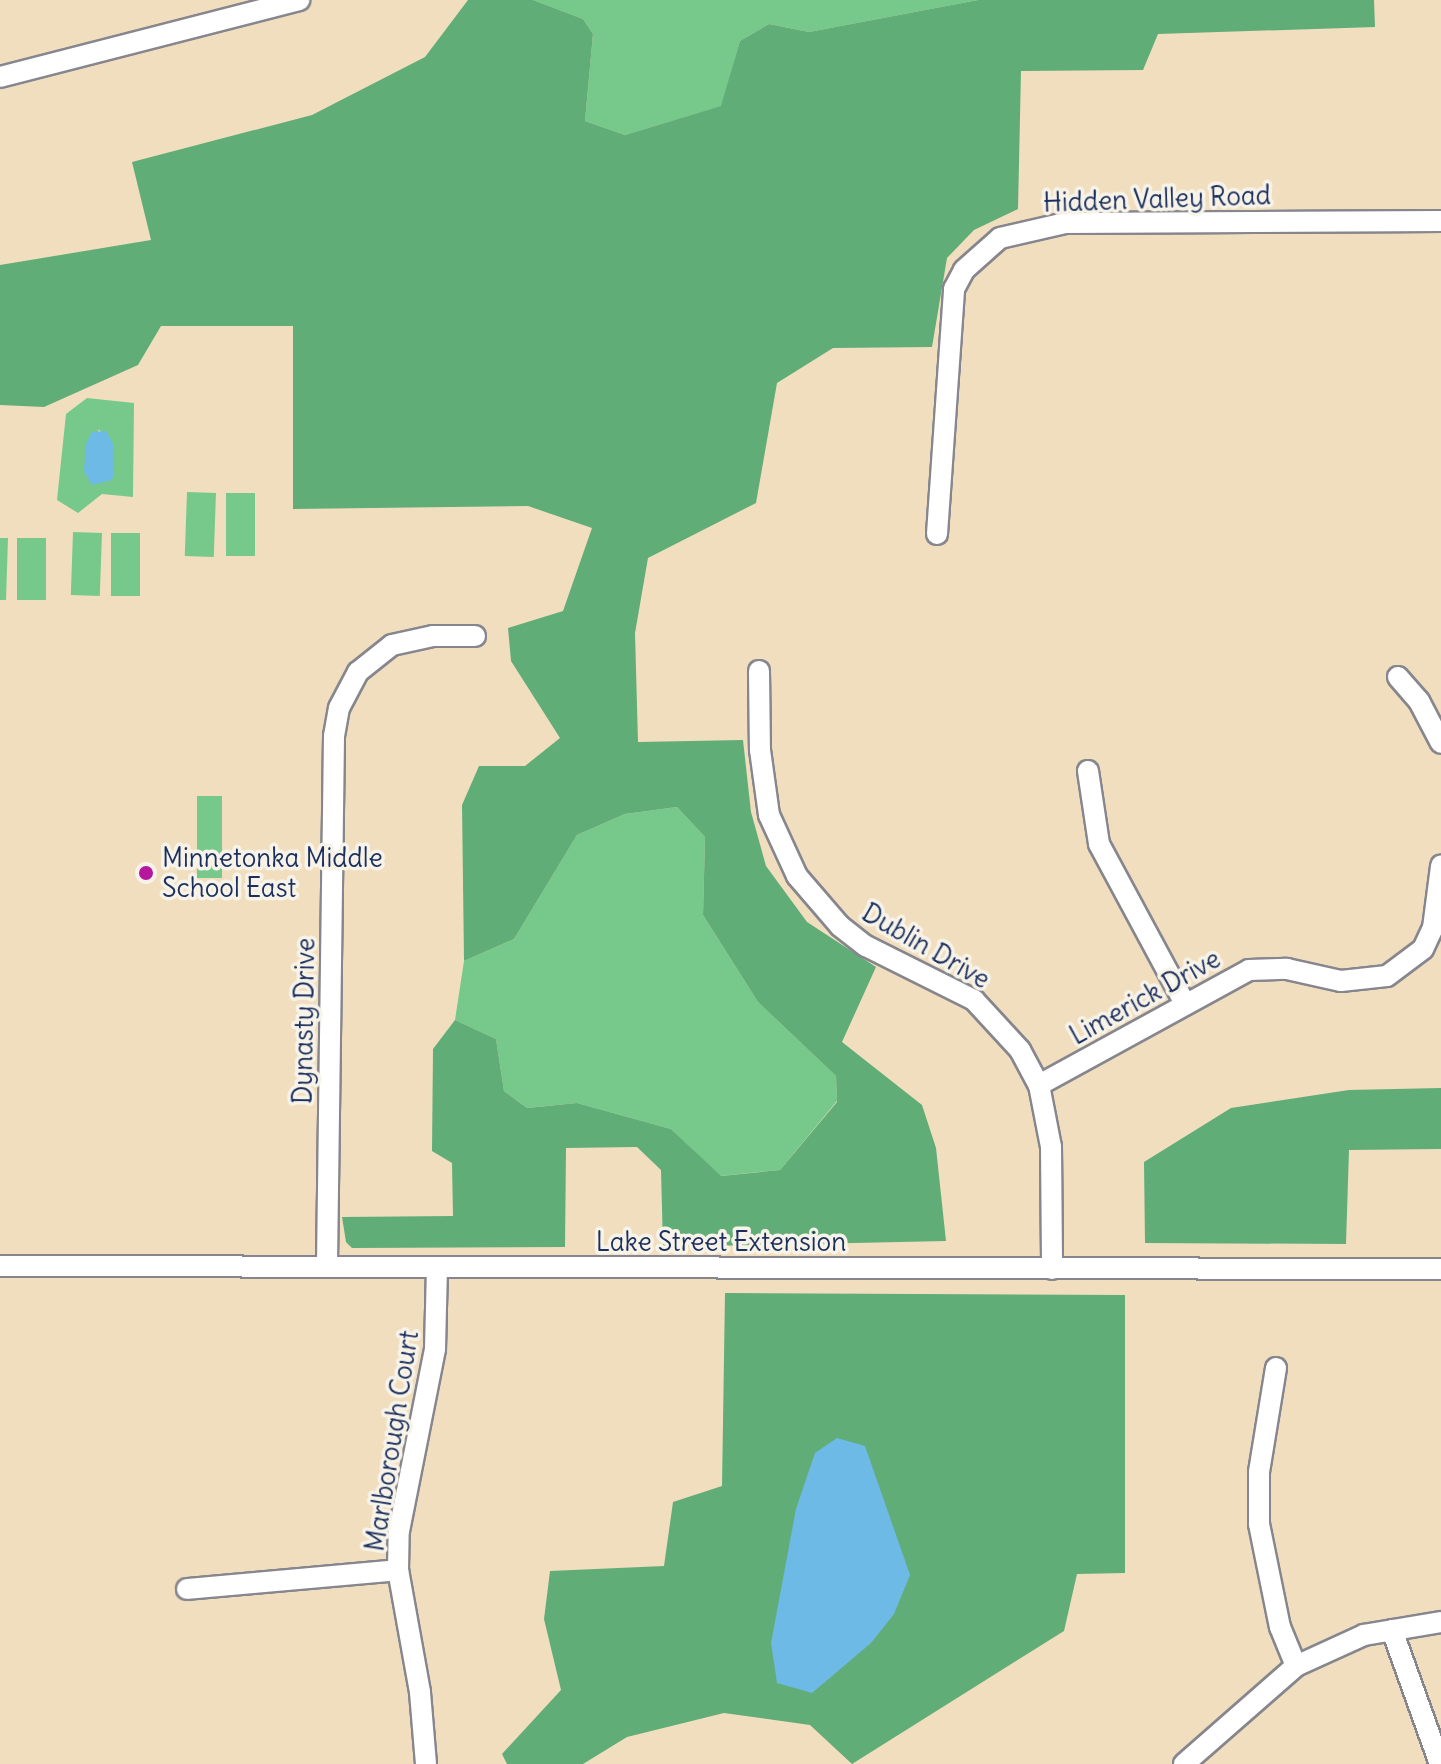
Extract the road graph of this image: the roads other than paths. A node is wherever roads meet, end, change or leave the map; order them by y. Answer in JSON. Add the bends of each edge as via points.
{"nodes":[{"id":1,"x":299,"y":0,"type":"edge"},
{"id":2,"x":0,"y":77,"type":"edge"},
{"id":3,"x":1441,"y":221,"type":"edge"},
{"id":4,"x":937,"y":534,"type":"dead end"},
{"id":5,"x":475,"y":636,"type":"dead end"},
{"id":6,"x":759,"y":671,"type":"dead end"},
{"id":7,"x":1398,"y":677,"type":"dead end"},
{"id":8,"x":1441,"y":743,"type":"edge"},
{"id":9,"x":1088,"y":771,"type":"dead end"},
{"id":10,"x":1441,"y":866,"type":"edge"},
{"id":11,"x":1185,"y":1004,"type":"junction"},
{"id":12,"x":1039,"y":1085,"type":"junction"},
{"id":13,"x":327,"y":1264,"type":"junction"},
{"id":14,"x":0,"y":1266,"type":"edge"},
{"id":15,"x":437,"y":1268,"type":"junction"},
{"id":16,"x":1052,"y":1269,"type":"junction"},
{"id":17,"x":1441,"y":1269,"type":"edge"},
{"id":18,"x":1276,"y":1368,"type":"dead end"},
{"id":19,"x":398,"y":1570,"type":"junction"},
{"id":20,"x":187,"y":1589,"type":"dead end"},
{"id":21,"x":1441,"y":1622,"type":"edge"},
{"id":22,"x":1392,"y":1630,"type":"junction"},
{"id":23,"x":1296,"y":1666,"type":"junction"},
{"id":24,"x":426,"y":1764,"type":"edge"},
{"id":25,"x":1184,"y":1764,"type":"edge"},
{"id":26,"x":1440,"y":1764,"type":"edge"}],
"edges":[{"from":1,"to":2,"type":"street","via":[[250,17]]},
{"from":3,"to":4,"type":"street","name":"Hidden Valley Road","via":[[1065,223],[1000,238],[964,270],[954,289]]},
{"from":5,"to":13,"type":"street","name":"Dynasty Drive","via":[[433,636],[392,645],[358,672],[339,708],[334,736]]},
{"from":6,"to":12,"type":"street","name":"Dublin Drive","via":[[763,783],[769,815],[797,876],[840,926],[866,946],[974,1000],[1020,1050]]},
{"from":7,"to":8,"type":"street","via":[[1419,701]]},
{"from":9,"to":11,"type":"street","via":[[1099,844]]},
{"from":10,"to":11,"type":"street","name":"Limerick Drive","via":[[1433,928],[1423,949],[1387,976],[1341,981],[1268,967],[1249,970]]},
{"from":11,"to":12,"type":"street","name":"Limerick Drive"},
{"from":12,"to":16,"type":"street","name":"Dublin Drive","via":[[1051,1147]]},
{"from":13,"to":14,"type":"street","name":"Lake Street Extension"},
{"from":13,"to":15,"type":"street","name":"Lake Street Extension"},
{"from":15,"to":16,"type":"street","name":"Lake Street Extension"},
{"from":15,"to":19,"type":"street","name":"Marlborough Court","via":[[435,1349],[405,1489]]},
{"from":16,"to":17,"type":"street","name":"Lake Street Extension"},
{"from":18,"to":23,"type":"street","via":[[1260,1459],[1259,1524],[1280,1627]]},
{"from":19,"to":20,"type":"street"},
{"from":19,"to":24,"type":"street","name":"Marlborough Court","via":[[420,1692]]},
{"from":21,"to":22,"type":"street"},
{"from":22,"to":23,"type":"street","via":[[1364,1635]]},
{"from":22,"to":26,"type":"street"},
{"from":23,"to":25,"type":"street"}]}
